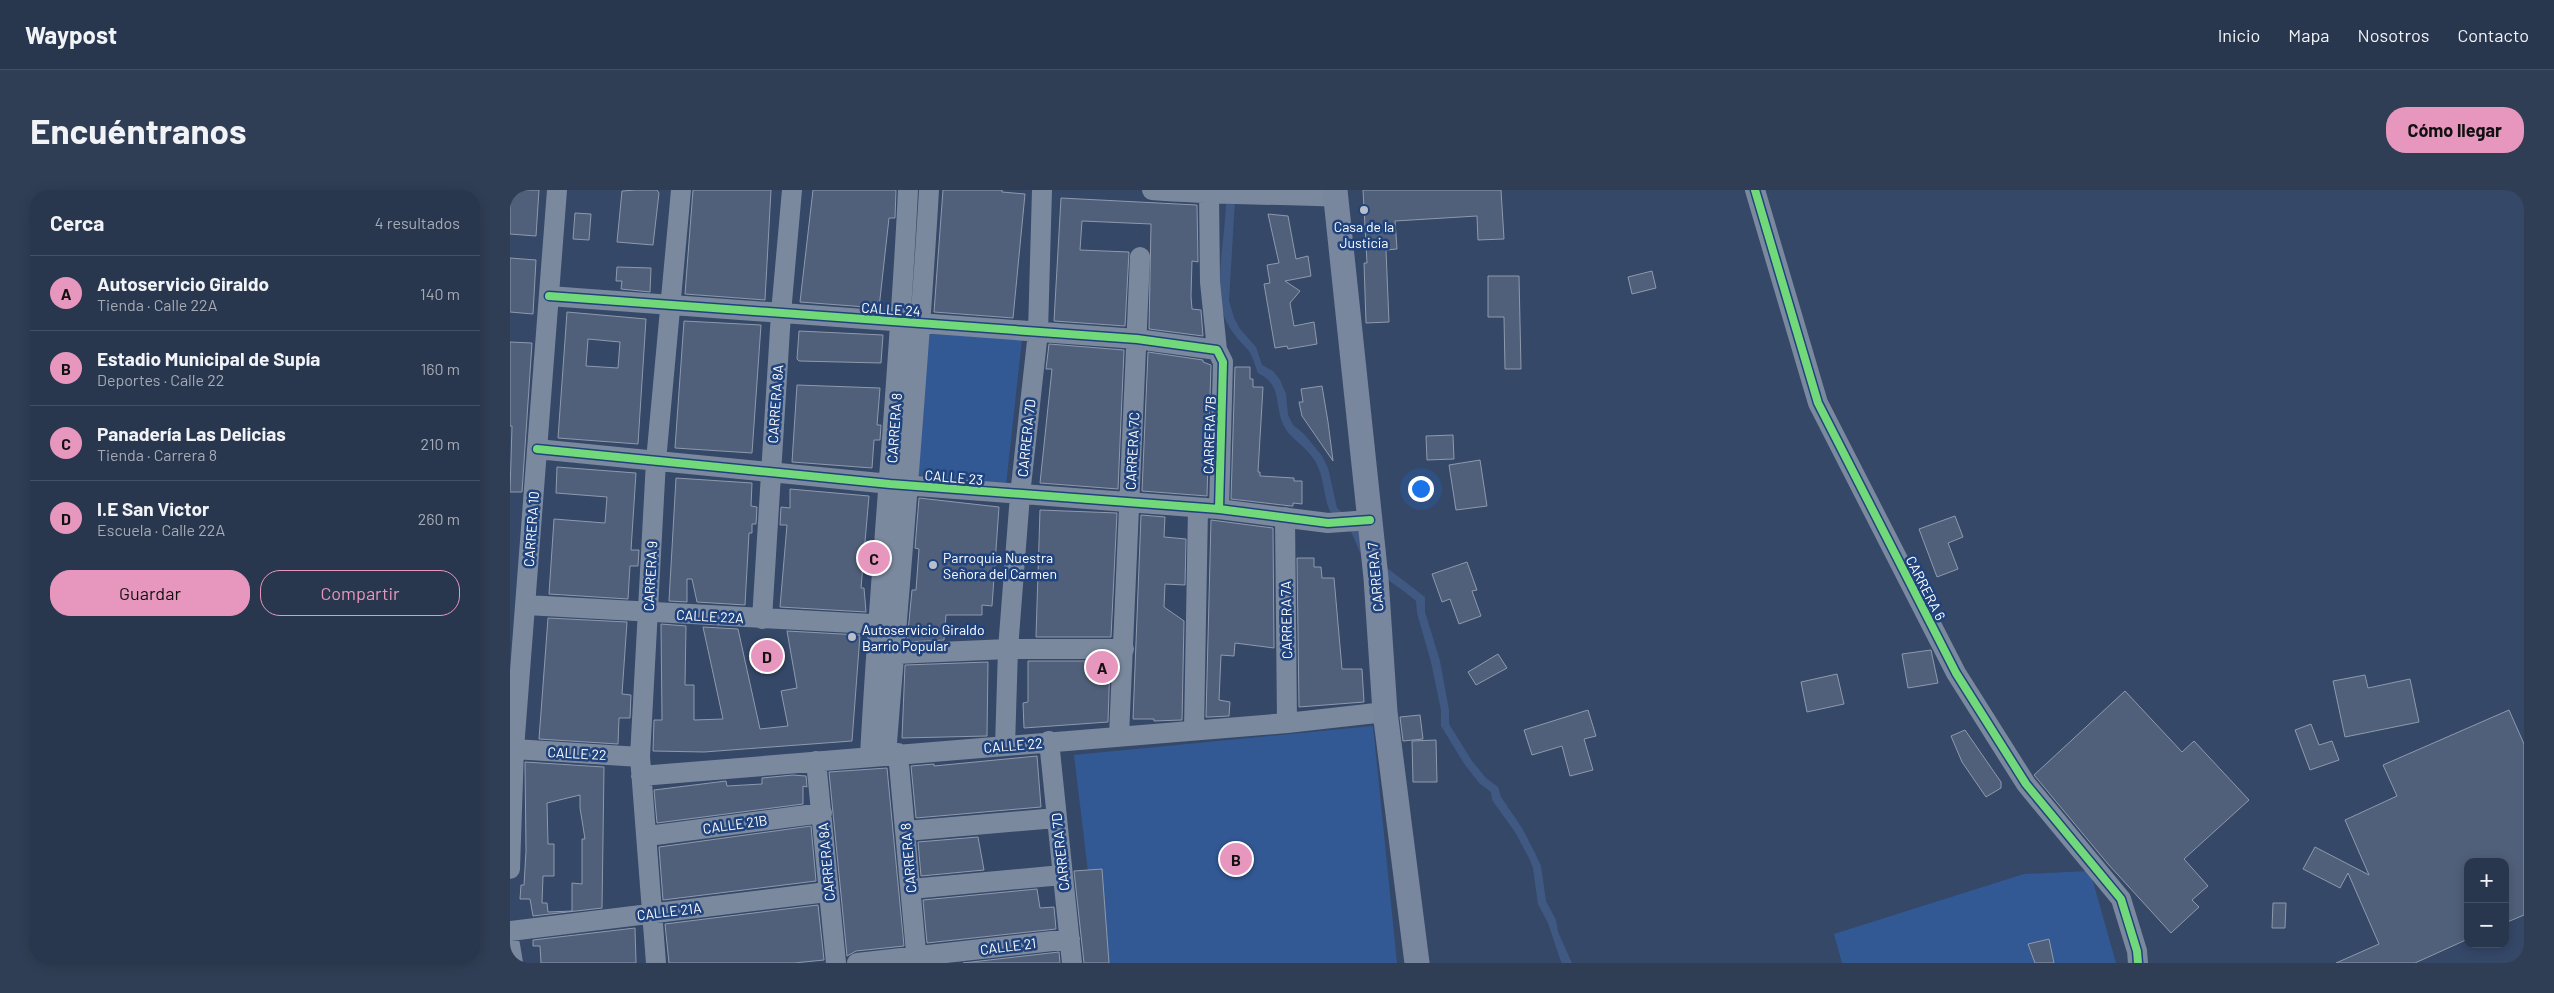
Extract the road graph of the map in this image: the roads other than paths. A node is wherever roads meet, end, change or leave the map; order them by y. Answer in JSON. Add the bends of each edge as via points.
{"nodes":[{"id":1,"x":557,"y":190,"type":"edge"},
{"id":2,"x":681,"y":190,"type":"edge"},
{"id":3,"x":792,"y":190,"type":"edge"},
{"id":4,"x":908,"y":190,"type":"edge"},
{"id":5,"x":929,"y":190,"type":"edge"},
{"id":6,"x":1042,"y":190,"type":"edge"},
{"id":7,"x":1152,"y":190,"type":"edge"},
{"id":8,"x":1755,"y":190,"type":"edge"},
{"id":9,"x":1213,"y":194,"type":"junction"},
{"id":10,"x":1335,"y":194,"type":"edge"},
{"id":11,"x":1140,"y":257,"type":"dead end"},
{"id":12,"x":549,"y":296,"type":"junction"},
{"id":13,"x":670,"y":304,"type":"junction"},
{"id":14,"x":780,"y":314,"type":"junction"},
{"id":15,"x":912,"y":323,"type":"junction"},
{"id":16,"x":1038,"y":332,"type":"junction"},
{"id":17,"x":1137,"y":339,"type":"junction"},
{"id":18,"x":1220,"y":356,"type":"junction"},
{"id":19,"x":537,"y":449,"type":"junction"},
{"id":20,"x":656,"y":461,"type":"junction"},
{"id":21,"x":770,"y":473,"type":"junction"},
{"id":22,"x":899,"y":485,"type":"junction"},
{"id":23,"x":1020,"y":496,"type":"junction"},
{"id":24,"x":1129,"y":503,"type":"junction"},
{"id":25,"x":1198,"y":508,"type":"junction"},
{"id":26,"x":1219,"y":509,"type":"junction"},
{"id":27,"x":1285,"y":517,"type":"junction"},
{"id":28,"x":1364,"y":521,"type":"junction"},
{"id":29,"x":526,"y":605,"type":"junction"},
{"id":30,"x":648,"y":612,"type":"junction"},
{"id":31,"x":762,"y":619,"type":"junction"},
{"id":32,"x":886,"y":625,"type":"junction"},
{"id":33,"x":1124,"y":649,"type":"junction"},
{"id":34,"x":1008,"y":650,"type":"junction"},
{"id":35,"x":894,"y":654,"type":"junction"},
{"id":36,"x":1386,"y":712,"type":"junction"},
{"id":37,"x":1287,"y":723,"type":"junction"},
{"id":38,"x":1194,"y":730,"type":"junction"},
{"id":39,"x":1119,"y":736,"type":"junction"},
{"id":40,"x":1049,"y":742,"type":"junction"},
{"id":41,"x":1004,"y":746,"type":"junction"},
{"id":42,"x":514,"y":750,"type":"junction"},
{"id":43,"x":885,"y":755,"type":"junction"},
{"id":44,"x":816,"y":761,"type":"junction"},
{"id":45,"x":641,"y":766,"type":"junction"},
{"id":46,"x":822,"y":813,"type":"junction"},
{"id":47,"x":1056,"y":818,"type":"junction"},
{"id":48,"x":906,"y":831,"type":"junction"},
{"id":49,"x":648,"y":836,"type":"junction"},
{"id":50,"x":510,"y":869,"type":"edge"},
{"id":51,"x":1062,"y":875,"type":"junction"},
{"id":52,"x":911,"y":889,"type":"junction"},
{"id":53,"x":827,"y":892,"type":"junction"},
{"id":54,"x":651,"y":913,"type":"junction"},
{"id":55,"x":510,"y":930,"type":"edge"},
{"id":56,"x":1070,"y":939,"type":"junction"},
{"id":57,"x":510,"y":945,"type":"edge"},
{"id":58,"x":989,"y":956,"type":"edge"},
{"id":59,"x":917,"y":960,"type":"edge"},
{"id":60,"x":513,"y":963,"type":"edge"},
{"id":61,"x":656,"y":963,"type":"edge"},
{"id":62,"x":836,"y":963,"type":"edge"},
{"id":63,"x":857,"y":963,"type":"edge"},
{"id":64,"x":1072,"y":963,"type":"edge"},
{"id":65,"x":1417,"y":963,"type":"edge"},
{"id":66,"x":2138,"y":963,"type":"edge"}],
"edges":[{"from":1,"to":12,"type":"street","name":"CARRERA 10"},
{"from":2,"to":13,"type":"street","name":"CARRERA 9"},
{"from":3,"to":14,"type":"street","name":"CARRERA 8A"},
{"from":4,"to":15,"type":"street","name":"CARRERA 8"},
{"from":5,"to":15,"type":"street","name":"CARRERA 8"},
{"from":6,"to":16,"type":"street","name":"CARRERA 7D"},
{"from":7,"to":9,"type":"street"},
{"from":8,"to":66,"type":"street","name":"CARRERA 6","via":[[1818,403],[1956,673],[2026,784],[2120,899]]},
{"from":9,"to":10,"type":"street"},
{"from":9,"to":18,"type":"street","name":"CARRERA 7B","via":[[1210,282]]},
{"from":10,"to":28,"type":"main road","name":"CARRERA 7"},
{"from":11,"to":17,"type":"street","name":"CARRERA 7C"},
{"from":12,"to":13,"type":"street","name":"CALLE 24"},
{"from":12,"to":19,"type":"street","name":"CARRERA 10"},
{"from":13,"to":14,"type":"street","name":"CALLE 24"},
{"from":13,"to":20,"type":"street","name":"CARRERA 9"},
{"from":14,"to":15,"type":"street","name":"CALLE 24"},
{"from":14,"to":21,"type":"street","name":"CARRERA 8A"},
{"from":15,"to":16,"type":"street","name":"CALLE 24"},
{"from":15,"to":22,"type":"street","name":"CARRERA 8"},
{"from":16,"to":17,"type":"street","name":"CALLE 24"},
{"from":16,"to":23,"type":"street","name":"CARRERA 7D"},
{"from":17,"to":18,"type":"street","name":"CALLE 24"},
{"from":17,"to":24,"type":"street","name":"CARRERA 7C"},
{"from":18,"to":26,"type":"street","name":"CARRERA 7B"},
{"from":19,"to":20,"type":"street","name":"CALLE 23"},
{"from":19,"to":29,"type":"street","name":"CARRERA 10"},
{"from":20,"to":21,"type":"street","name":"CALLE 23"},
{"from":20,"to":30,"type":"street","name":"CARRERA 9"},
{"from":21,"to":22,"type":"street","name":"CALLE 23"},
{"from":21,"to":31,"type":"street","name":"CARRERA 8A"},
{"from":22,"to":23,"type":"street","name":"CALLE 23"},
{"from":22,"to":32,"type":"street","name":"CARRERA 8"},
{"from":23,"to":24,"type":"street","name":"CALLE 23"},
{"from":23,"to":34,"type":"street","name":"CARRERA 7D"},
{"from":24,"to":25,"type":"street","name":"CALLE 23"},
{"from":24,"to":33,"type":"street","name":"CARRERA 7C"},
{"from":25,"to":26,"type":"street","name":"CALLE 23"},
{"from":25,"to":38,"type":"street"},
{"from":26,"to":27,"type":"street","name":"CALLE 23"},
{"from":27,"to":28,"type":"street","name":"CALLE 23","via":[[1328,523]]},
{"from":27,"to":37,"type":"street","name":"CARRERA 7A"},
{"from":28,"to":36,"type":"main road","name":"CARRERA 7","via":[[1373,546]]},
{"from":29,"to":30,"type":"street","name":"CALLE 22A"},
{"from":29,"to":42,"type":"street","name":"CARRERA 10"},
{"from":30,"to":31,"type":"street","name":"CALLE 22A"},
{"from":30,"to":45,"type":"street","name":"CARRERA 9"},
{"from":31,"to":32,"type":"street","name":"CALLE 22A"},
{"from":32,"to":35,"type":"street","name":"CARRERA 8"},
{"from":32,"to":43,"type":"street","name":"CARRERA 8"},
{"from":33,"to":34,"type":"street"},
{"from":33,"to":39,"type":"street","name":"CARRERA 7C"},
{"from":34,"to":35,"type":"street"},
{"from":34,"to":41,"type":"street","name":"CARRERA 7D"},
{"from":35,"to":43,"type":"street","name":"CARRERA 8"},
{"from":36,"to":37,"type":"street","name":"CALLE 22"},
{"from":36,"to":65,"type":"main road","name":"CARRERA 7"},
{"from":37,"to":38,"type":"street","name":"CALLE 22"},
{"from":38,"to":39,"type":"street","name":"CALLE 22"},
{"from":39,"to":40,"type":"street","name":"CALLE 22"},
{"from":40,"to":41,"type":"street","name":"CALLE 22"},
{"from":40,"to":47,"type":"street","name":"CARRERA 7D"},
{"from":41,"to":43,"type":"street","name":"CALLE 22"},
{"from":42,"to":45,"type":"street","name":"CALLE 22"},
{"from":42,"to":50,"type":"street","name":"CARRERA 10"},
{"from":43,"to":44,"type":"street","name":"CALLE 22"},
{"from":43,"to":48,"type":"street","name":"CARRERA 8"},
{"from":44,"to":45,"type":"street","name":"CALLE 22"},
{"from":44,"to":46,"type":"street","name":"CARRERA 8A"},
{"from":45,"to":49,"type":"street","name":"CARRERA 9"},
{"from":46,"to":49,"type":"street","name":"CALLE 21B"},
{"from":46,"to":53,"type":"street","name":"CARRERA 8A"},
{"from":47,"to":48,"type":"street"},
{"from":47,"to":51,"type":"street","name":"CARRERA 7D"},
{"from":48,"to":52,"type":"street","name":"CARRERA 8"},
{"from":49,"to":54,"type":"street","name":"CARRERA 9"},
{"from":51,"to":52,"type":"street"},
{"from":51,"to":56,"type":"street","name":"CARRERA 7D"},
{"from":52,"to":59,"type":"street","name":"CARRERA 8"},
{"from":53,"to":54,"type":"street","name":"CALLE 21A"},
{"from":53,"to":62,"type":"street","name":"CARRERA 8A"},
{"from":54,"to":55,"type":"street","name":"CALLE 21A"},
{"from":54,"to":61,"type":"street","name":"CARRERA 9"},
{"from":56,"to":58,"type":"street","name":"CALLE 21"},
{"from":56,"to":64,"type":"street","name":"CARRERA 7D"},
{"from":57,"to":60,"type":"street"},
{"from":58,"to":59,"type":"street","name":"CALLE 21"},
{"from":59,"to":63,"type":"street","name":"CALLE 21"}]}
